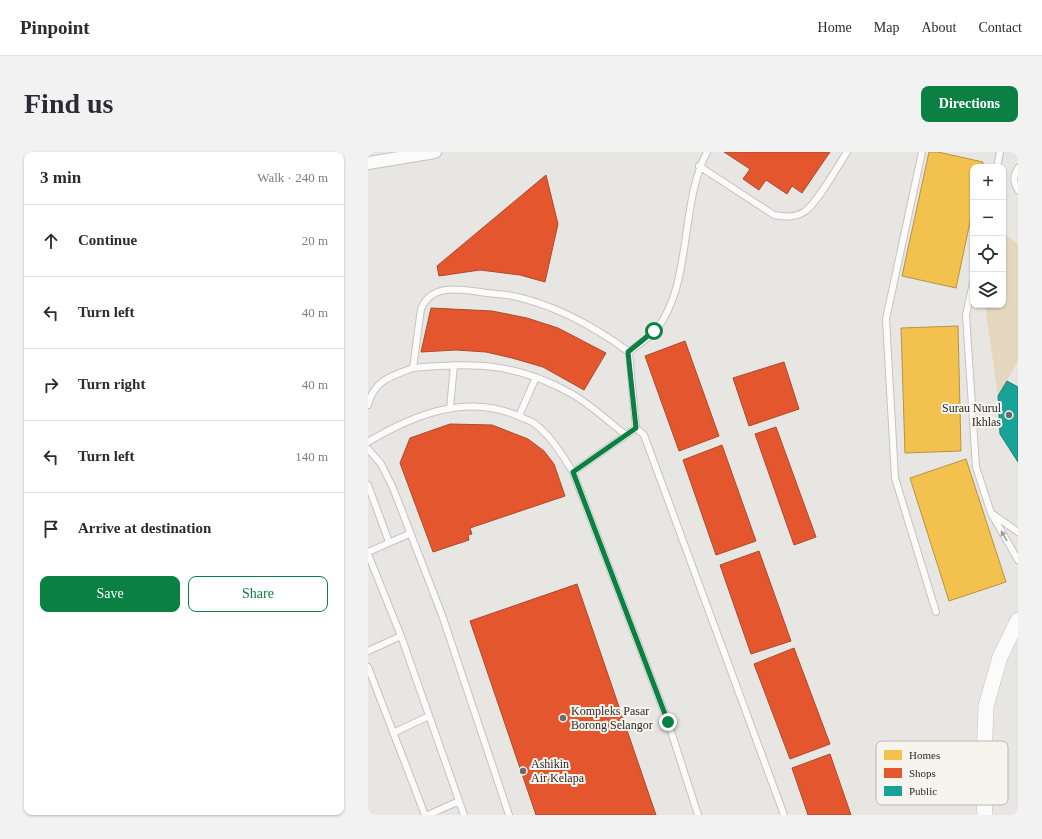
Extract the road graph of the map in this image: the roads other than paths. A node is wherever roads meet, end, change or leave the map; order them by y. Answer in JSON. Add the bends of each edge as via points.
{"nodes":[{"id":1,"x":435,"y":152,"type":"edge"},
{"id":2,"x":707,"y":152,"type":"edge"},
{"id":3,"x":847,"y":152,"type":"edge"},
{"id":4,"x":922,"y":152,"type":"edge"},
{"id":5,"x":1000,"y":152,"type":"edge"},
{"id":6,"x":402,"y":155,"type":"edge"},
{"id":7,"x":368,"y":163,"type":"edge"},
{"id":8,"x":998,"y":164,"type":"edge"},
{"id":9,"x":699,"y":166,"type":"junction"},
{"id":10,"x":1018,"y":168,"type":"edge"},
{"id":11,"x":1018,"y":190,"type":"edge"},
{"id":12,"x":970,"y":297,"type":"edge"},
{"id":13,"x":628,"y":352,"type":"junction"},
{"id":14,"x":454,"y":365,"type":"junction"},
{"id":15,"x":413,"y":368,"type":"junction"},
{"id":16,"x":536,"y":377,"type":"junction"},
{"id":17,"x":368,"y":405,"type":"edge"},
{"id":18,"x":450,"y":408,"type":"junction"},
{"id":19,"x":519,"y":416,"type":"junction"},
{"id":20,"x":636,"y":428,"type":"junction"},
{"id":21,"x":626,"y":435,"type":"junction"},
{"id":22,"x":368,"y":442,"type":"edge"},
{"id":23,"x":368,"y":449,"type":"edge"},
{"id":24,"x":573,"y":472,"type":"junction"},
{"id":25,"x":368,"y":485,"type":"edge"},
{"id":26,"x":991,"y":513,"type":"junction"},
{"id":27,"x":1018,"y":532,"type":"edge"},
{"id":28,"x":409,"y":534,"type":"junction"},
{"id":29,"x":389,"y":542,"type":"junction"},
{"id":30,"x":368,"y":553,"type":"edge"},
{"id":31,"x":1018,"y":560,"type":"edge"},
{"id":32,"x":936,"y":612,"type":"dead end"},
{"id":33,"x":1018,"y":620,"type":"edge"},
{"id":34,"x":401,"y":636,"type":"junction"},
{"id":35,"x":368,"y":651,"type":"edge"},
{"id":36,"x":368,"y":666,"type":"edge"},
{"id":37,"x":429,"y":716,"type":"junction"},
{"id":38,"x":393,"y":733,"type":"junction"},
{"id":39,"x":985,"y":741,"type":"edge"},
{"id":40,"x":459,"y":801,"type":"junction"},
{"id":41,"x":984,"y":805,"type":"edge"},
{"id":42,"x":424,"y":815,"type":"edge"},
{"id":43,"x":428,"y":815,"type":"edge"},
{"id":44,"x":464,"y":815,"type":"edge"},
{"id":45,"x":508,"y":815,"type":"edge"},
{"id":46,"x":698,"y":815,"type":"edge"},
{"id":47,"x":784,"y":815,"type":"edge"},
{"id":48,"x":985,"y":815,"type":"edge"}],
"edges":[{"from":1,"to":6,"type":"street"},
{"from":2,"to":9,"type":"lane"},
{"from":3,"to":9,"type":"lane","via":[[813,204],[804,212],[784,217],[774,214]]},
{"from":4,"to":32,"type":"lane","via":[[886,319],[895,478]]},
{"from":5,"to":8,"type":"lane"},
{"from":6,"to":7,"type":"street"},
{"from":9,"to":13,"type":"lane","via":[[680,267],[666,314],[654,331]]},
{"from":10,"to":11,"type":"lane","via":[[1014,182]]},
{"from":12,"to":26,"type":"lane","via":[[966,316],[976,467]]},
{"from":13,"to":15,"type":"lane","via":[[605,334],[536,303],[513,296],[445,289],[423,303]]},
{"from":13,"to":20,"type":"lane"},
{"from":14,"to":15,"type":"lane"},
{"from":14,"to":16,"type":"lane","via":[[497,367]]},
{"from":14,"to":18,"type":"lane"},
{"from":15,"to":17,"type":"lane","via":[[383,380],[373,391]]},
{"from":16,"to":19,"type":"lane"},
{"from":16,"to":21,"type":"lane","via":[[574,395]]},
{"from":18,"to":19,"type":"lane","via":[[472,405],[504,410]]},
{"from":18,"to":22,"type":"lane","via":[[404,422]]},
{"from":19,"to":24,"type":"lane","via":[[535,424],[556,445]]},
{"from":20,"to":21,"type":"lane"},
{"from":20,"to":47,"type":"lane","via":[[644,435]]},
{"from":21,"to":24,"type":"lane"},
{"from":23,"to":28,"type":"lane","via":[[384,470]]},
{"from":24,"to":46,"type":"lane","via":[[668,722]]},
{"from":25,"to":29,"type":"lane"},
{"from":26,"to":27,"type":"lane"},
{"from":31,"to":26,"type":"lane","one_way":true},
{"from":28,"to":29,"type":"lane"},
{"from":28,"to":45,"type":"lane","via":[[442,616]]},
{"from":29,"to":30,"type":"lane"},
{"from":30,"to":34,"type":"lane"},
{"from":33,"to":39,"type":"street","via":[[1000,657],[986,706]]},
{"from":34,"to":35,"type":"lane"},
{"from":34,"to":37,"type":"lane"},
{"from":36,"to":38,"type":"lane"},
{"from":37,"to":38,"type":"lane"},
{"from":37,"to":40,"type":"lane"},
{"from":38,"to":42,"type":"lane"},
{"from":40,"to":43,"type":"lane"},
{"from":40,"to":44,"type":"lane"},
{"from":41,"to":48,"type":"street"}]}
